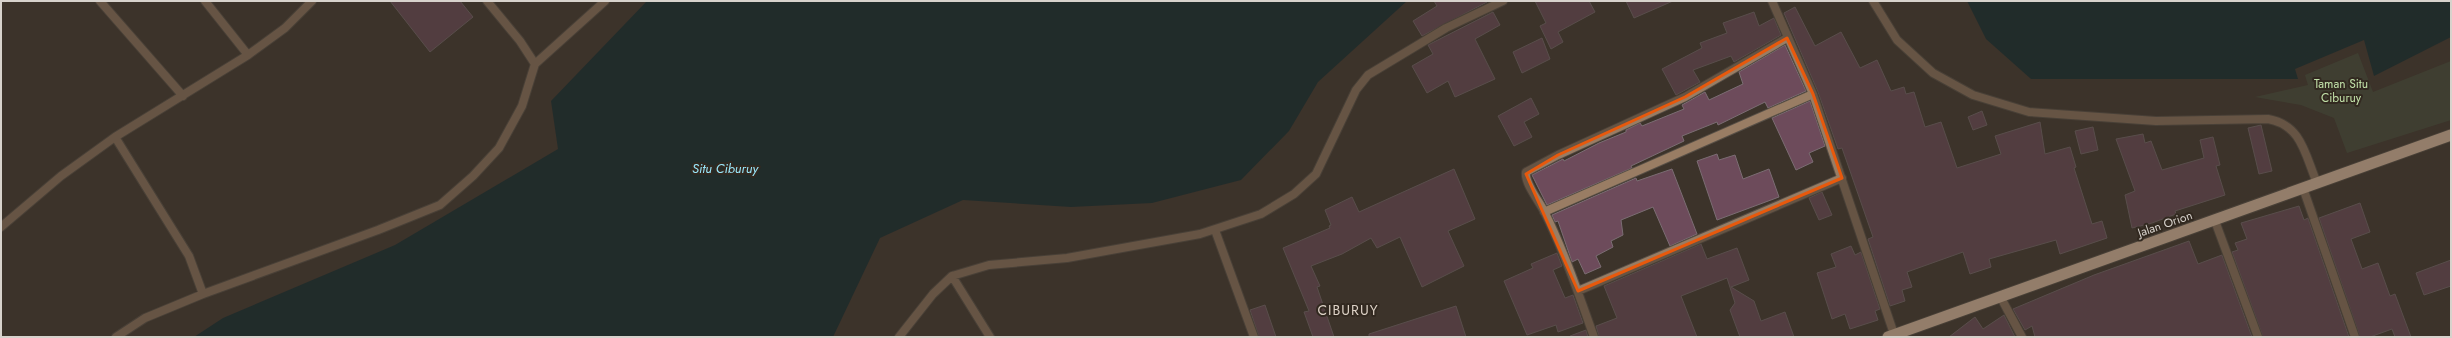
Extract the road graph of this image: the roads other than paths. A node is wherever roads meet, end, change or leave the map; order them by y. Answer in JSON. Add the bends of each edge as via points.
{"nodes":[{"id":1,"x":100,"y":1,"type":"edge"},
{"id":2,"x":205,"y":1,"type":"edge"},
{"id":3,"x":312,"y":1,"type":"edge"},
{"id":4,"x":487,"y":1,"type":"edge"},
{"id":5,"x":605,"y":1,"type":"edge"},
{"id":6,"x":1503,"y":1,"type":"edge"},
{"id":7,"x":1772,"y":1,"type":"edge"},
{"id":8,"x":1873,"y":1,"type":"edge"},
{"id":9,"x":1787,"y":38,"type":"junction"},
{"id":10,"x":248,"y":55,"type":"junction"},
{"id":11,"x":535,"y":64,"type":"junction"},
{"id":12,"x":1813,"y":94,"type":"junction"},
{"id":13,"x":183,"y":96,"type":"junction"},
{"id":14,"x":2451,"y":135,"type":"edge"},
{"id":15,"x":116,"y":137,"type":"junction"},
{"id":16,"x":1842,"y":178,"type":"junction"},
{"id":17,"x":2317,"y":183,"type":"junction"},
{"id":18,"x":2303,"y":188,"type":"junction"},
{"id":19,"x":1544,"y":212,"type":"junction"},
{"id":20,"x":2215,"y":221,"type":"junction"},
{"id":21,"x":1,"y":227,"type":"edge"},
{"id":22,"x":1215,"y":230,"type":"junction"},
{"id":23,"x":952,"y":276,"type":"junction"},
{"id":24,"x":1578,"y":291,"type":"junction"},
{"id":25,"x":203,"y":294,"type":"junction"},
{"id":26,"x":2000,"y":296,"type":"junction"},
{"id":27,"x":1892,"y":336,"type":"edge"},
{"id":28,"x":116,"y":337,"type":"edge"},
{"id":29,"x":899,"y":337,"type":"edge"},
{"id":30,"x":990,"y":337,"type":"edge"},
{"id":31,"x":1254,"y":337,"type":"edge"},
{"id":32,"x":1594,"y":337,"type":"edge"},
{"id":33,"x":2022,"y":337,"type":"edge"},
{"id":34,"x":2258,"y":337,"type":"edge"},
{"id":35,"x":2355,"y":337,"type":"edge"}],
"edges":[{"from":1,"to":13,"type":"street"},
{"from":2,"to":10,"type":"street"},
{"from":3,"to":10,"type":"street","via":[[285,28]]},
{"from":4,"to":11,"type":"street","via":[[520,41]]},
{"from":5,"to":11,"type":"street"},
{"from":6,"to":22,"type":"street","via":[[1446,28],[1368,75],[1356,90],[1316,174],[1294,194],[1261,214]]},
{"from":7,"to":9,"type":"street"},
{"from":8,"to":17,"type":"street","via":[[1897,40],[1933,73],[1973,95],[2029,112],[2156,121],[2268,119],[2283,122],[2296,132]]},
{"from":9,"to":12,"type":"street"},
{"from":9,"to":19,"type":"street","via":[[1685,97],[1527,171],[1525,174],[1528,182]]},
{"from":10,"to":13,"type":"street"},
{"from":11,"to":25,"type":"street","via":[[522,106],[499,148],[473,176],[440,205]]},
{"from":12,"to":16,"type":"street"},
{"from":12,"to":19,"type":"street"},
{"from":13,"to":15,"type":"street"},
{"from":14,"to":17,"type":"highway","name":"Jalan Orion"},
{"from":15,"to":21,"type":"street","via":[[61,176]]},
{"from":15,"to":25,"type":"street","via":[[189,256]]},
{"from":16,"to":24,"type":"street"},
{"from":16,"to":27,"type":"street"},
{"from":17,"to":18,"type":"highway","name":"Jalan Orion"},
{"from":18,"to":20,"type":"highway","name":"Jalan Orion"},
{"from":18,"to":35,"type":"street"},
{"from":19,"to":24,"type":"street"},
{"from":20,"to":26,"type":"highway","name":"Jalan Orion"},
{"from":20,"to":34,"type":"street"},
{"from":22,"to":23,"type":"street","via":[[1067,258],[989,265]]},
{"from":22,"to":31,"type":"street"},
{"from":23,"to":29,"type":"street","via":[[933,294]]},
{"from":23,"to":30,"type":"street"},
{"from":24,"to":32,"type":"street"},
{"from":25,"to":28,"type":"street","via":[[145,318]]},
{"from":26,"to":27,"type":"highway","name":"Jalan Orion"},
{"from":26,"to":33,"type":"street"}]}
